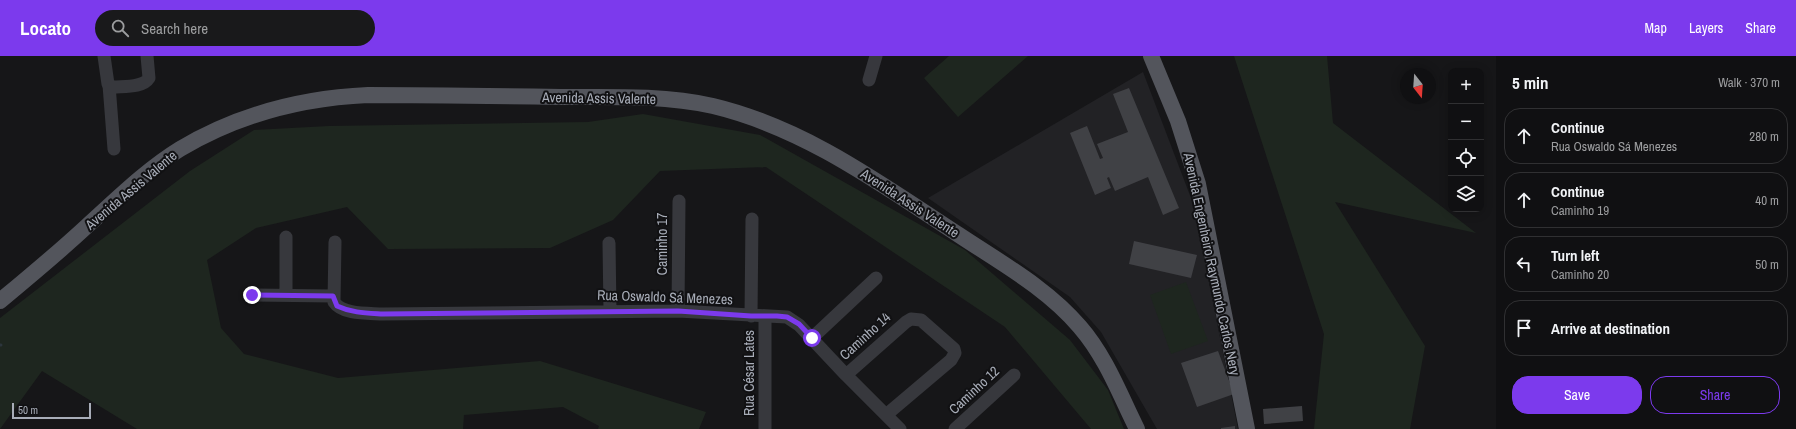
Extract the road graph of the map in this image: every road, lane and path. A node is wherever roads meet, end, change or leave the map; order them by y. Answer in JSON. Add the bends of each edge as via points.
{"nodes":[{"id":1,"x":104,"y":56,"type":"edge"},
{"id":2,"x":876,"y":56,"type":"edge"},
{"id":3,"x":1151,"y":56,"type":"edge"},
{"id":4,"x":147,"y":58,"type":"edge"},
{"id":5,"x":869,"y":80,"type":"dead end"},
{"id":6,"x":109,"y":86,"type":"junction"},
{"id":7,"x":114,"y":149,"type":"dead end"},
{"id":8,"x":679,"y":201,"type":"dead end"},
{"id":9,"x":752,"y":219,"type":"dead end"},
{"id":10,"x":286,"y":237,"type":"dead end"},
{"id":11,"x":335,"y":242,"type":"dead end"},
{"id":12,"x":609,"y":243,"type":"dead end"},
{"id":13,"x":876,"y":278,"type":"dead end"},
{"id":14,"x":286,"y":294,"type":"junction"},
{"id":15,"x":252,"y":295,"type":"dead end"},
{"id":16,"x":333,"y":296,"type":"junction"},
{"id":17,"x":0,"y":301,"type":"edge"},
{"id":18,"x":610,"y":311,"type":"junction"},
{"id":19,"x":678,"y":311,"type":"junction"},
{"id":20,"x":751,"y":316,"type":"junction"},
{"id":21,"x":765,"y":316,"type":"junction"},
{"id":22,"x":812,"y":338,"type":"junction"},
{"id":23,"x":846,"y":375,"type":"junction"},
{"id":24,"x":1014,"y":375,"type":"dead end"},
{"id":25,"x":886,"y":415,"type":"junction"},
{"id":26,"x":765,"y":429,"type":"edge"},
{"id":27,"x":900,"y":429,"type":"edge"},
{"id":28,"x":955,"y":429,"type":"edge"},
{"id":29,"x":1137,"y":429,"type":"edge"},
{"id":30,"x":1247,"y":429,"type":"edge"}],
"edges":[{"from":1,"to":6,"type":"street"},
{"from":2,"to":5,"type":"street"},
{"from":3,"to":30,"type":"main road","name":"Avenida Engenheiro Raymundo Carlos Nery","via":[[1178,121],[1198,184]]},
{"from":4,"to":6,"type":"street","via":[[147,81],[113,88]]},
{"from":6,"to":7,"type":"street"},
{"from":8,"to":19,"type":"street","name":"Caminho 17"},
{"from":9,"to":20,"type":"street"},
{"from":10,"to":14,"type":"street"},
{"from":11,"to":16,"type":"street"},
{"from":12,"to":18,"type":"street"},
{"from":13,"to":22,"type":"street"},
{"from":14,"to":15,"type":"street"},
{"from":14,"to":16,"type":"street"},
{"from":16,"to":18,"type":"street","name":"Rua Oswaldo Sá Menezes","via":[[337,306],[357,313]]},
{"from":17,"to":29,"type":"main road","name":"Avenida Assis Valente","via":[[155,166],[203,136],[226,124],[248,117],[303,102],[368,95],[636,97],[689,102],[743,114],[812,142],[875,180],[1050,297],[1070,315],[1092,342]]},
{"from":18,"to":19,"type":"street","name":"Rua Oswaldo Sá Menezes"},
{"from":19,"to":20,"type":"street","name":"Rua Oswaldo Sá Menezes"},
{"from":20,"to":21,"type":"street","name":"Rua Oswaldo Sá Menezes"},
{"from":21,"to":22,"type":"street","name":"Rua Oswaldo Sá Menezes","via":[[787,317],[799,324]]},
{"from":21,"to":26,"type":"street","name":"Rua César Lates"},
{"from":22,"to":23,"type":"street","name":"Rua Oswaldo Sá Menezes"},
{"from":23,"to":25,"type":"street","name":"Rua Oswaldo Sá Menezes"},
{"from":23,"to":25,"type":"street","name":"Caminho 14","via":[[911,319],[921,320],[954,349],[954,356]]},
{"from":24,"to":28,"type":"street","name":"Caminho 12"},
{"from":25,"to":27,"type":"street","name":"Rua Oswaldo Sá Menezes"}]}
